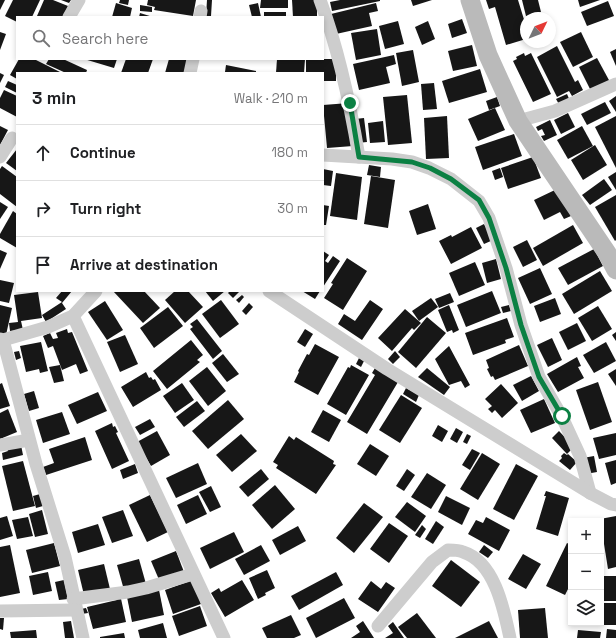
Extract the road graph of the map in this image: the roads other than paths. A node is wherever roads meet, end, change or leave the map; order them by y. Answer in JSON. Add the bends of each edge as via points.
{"nodes":[{"id":1,"x":79,"y":0,"type":"edge"},
{"id":2,"x":320,"y":0,"type":"edge"},
{"id":3,"x":470,"y":0,"type":"edge"},
{"id":4,"x":70,"y":16,"type":"edge"},
{"id":5,"x":193,"y":60,"type":"edge"},
{"id":6,"x":190,"y":72,"type":"edge"},
{"id":7,"x":616,"y":84,"type":"edge"},
{"id":8,"x":518,"y":121,"type":"junction"},
{"id":9,"x":12,"y":138,"type":"dead end"},
{"id":10,"x":324,"y":155,"type":"edge"},
{"id":11,"x":0,"y":157,"type":"edge"},
{"id":12,"x":359,"y":157,"type":"junction"},
{"id":13,"x":612,"y":251,"type":"edge"},
{"id":14,"x":616,"y":270,"type":"edge"},
{"id":15,"x":95,"y":292,"type":"edge"},
{"id":16,"x":271,"y":292,"type":"edge"},
{"id":17,"x":73,"y":316,"type":"junction"},
{"id":18,"x":1,"y":340,"type":"edge"},
{"id":19,"x":29,"y":440,"type":"junction"},
{"id":20,"x":0,"y":445,"type":"edge"},
{"id":21,"x":590,"y":492,"type":"junction"},
{"id":22,"x":616,"y":504,"type":"edge"},
{"id":23,"x":193,"y":574,"type":"junction"},
{"id":24,"x":74,"y":604,"type":"junction"},
{"id":25,"x":0,"y":611,"type":"edge"},
{"id":26,"x":378,"y":626,"type":"dead end"},
{"id":27,"x":82,"y":638,"type":"edge"},
{"id":28,"x":224,"y":638,"type":"edge"},
{"id":29,"x":510,"y":638,"type":"edge"}],
"edges":[{"from":1,"to":4,"type":"street"},
{"from":2,"to":12,"type":"street","via":[[329,23],[350,103]]},
{"from":3,"to":8,"type":"street","via":[[488,55]]},
{"from":5,"to":6,"type":"street"},
{"from":7,"to":8,"type":"street","via":[[555,111]]},
{"from":8,"to":13,"type":"street"},
{"from":9,"to":11,"type":"street"},
{"from":10,"to":12,"type":"street"},
{"from":12,"to":21,"type":"street","via":[[412,162],[430,168],[451,179],[479,200],[489,218],[506,268],[521,325],[539,377],[562,416],[580,456]]},
{"from":13,"to":14,"type":"street"},
{"from":15,"to":17,"type":"street"},
{"from":16,"to":21,"type":"street","via":[[387,369]]},
{"from":17,"to":18,"type":"street","via":[[48,327]]},
{"from":17,"to":23,"type":"street"},
{"from":18,"to":19,"type":"street"},
{"from":19,"to":20,"type":"street"},
{"from":19,"to":24,"type":"street","via":[[64,557]]},
{"from":21,"to":22,"type":"street","via":[[611,504]]},
{"from":23,"to":24,"type":"street","via":[[146,588]]},
{"from":23,"to":28,"type":"street"},
{"from":24,"to":25,"type":"street"},
{"from":24,"to":27,"type":"street"},
{"from":26,"to":29,"type":"street","via":[[432,562],[448,550],[464,552],[479,561],[493,581]]}]}
